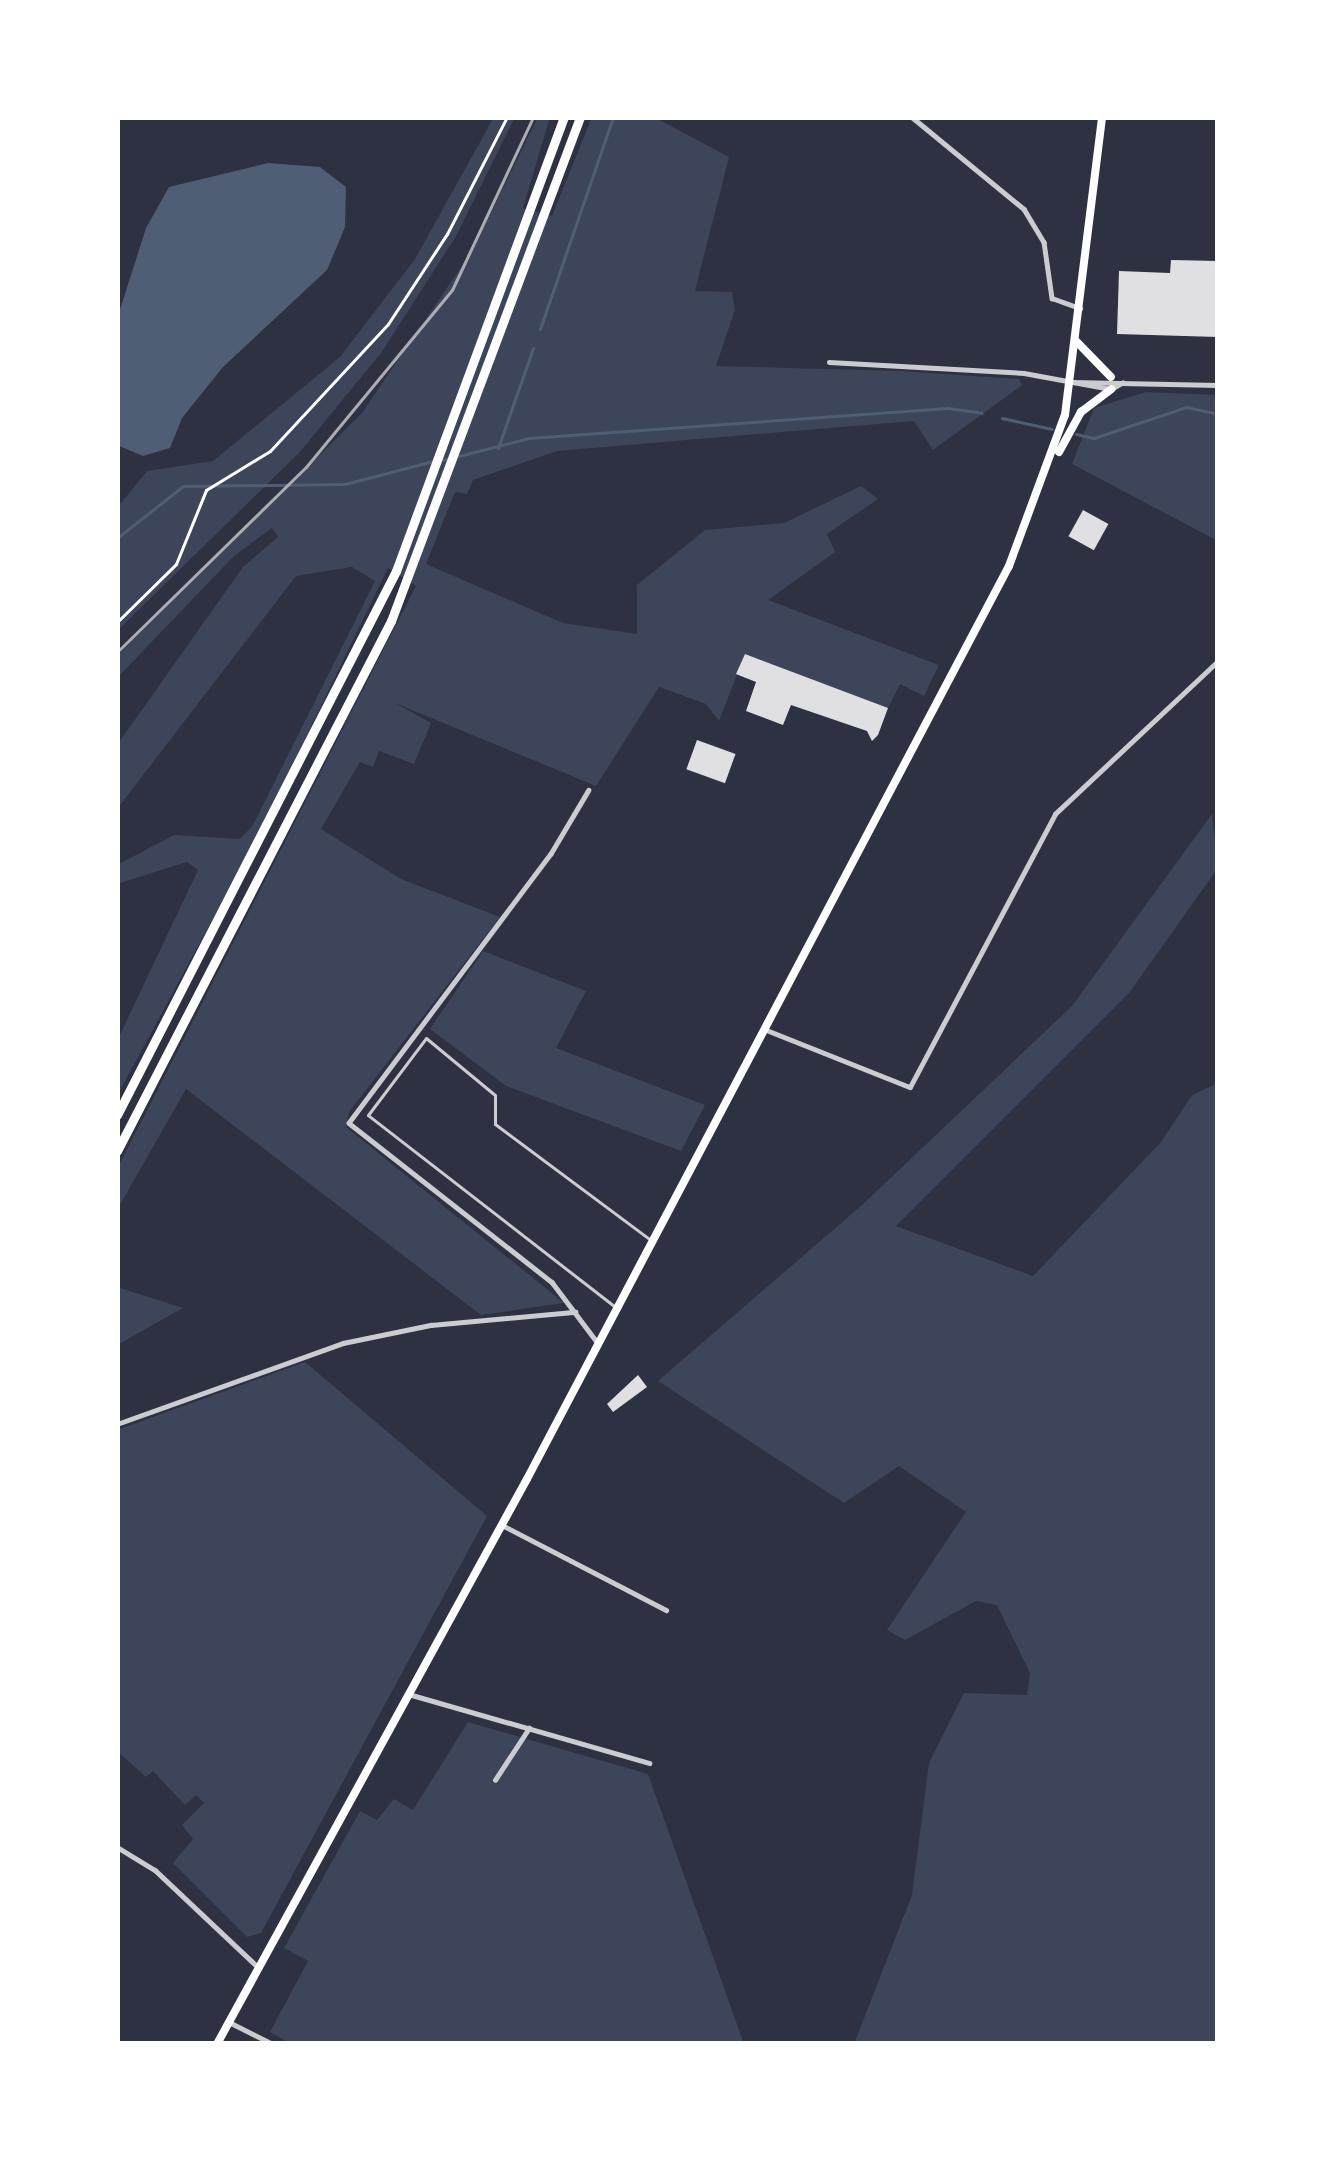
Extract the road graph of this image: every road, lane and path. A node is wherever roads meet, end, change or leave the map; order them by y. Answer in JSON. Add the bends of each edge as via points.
{"nodes":[{"id":1,"x":507,"y":117,"type":"edge"},
{"id":2,"x":564,"y":117,"type":"edge"},
{"id":3,"x":580,"y":117,"type":"edge"},
{"id":4,"x":912,"y":117,"type":"edge"},
{"id":5,"x":1102,"y":117,"type":"edge"},
{"id":6,"x":1080,"y":308,"type":"junction"},
{"id":7,"x":1076,"y":341,"type":"junction"},
{"id":8,"x":829,"y":362,"type":"dead end"},
{"id":9,"x":1111,"y":377,"type":"junction"},
{"id":10,"x":1071,"y":382,"type":"junction"},
{"id":11,"x":1122,"y":383,"type":"junction"},
{"id":12,"x":1218,"y":385,"type":"edge"},
{"id":13,"x":1111,"y":389,"type":"junction"},
{"id":14,"x":1052,"y":463,"type":"junction"},
{"id":15,"x":117,"y":622,"type":"edge"},
{"id":16,"x":1218,"y":662,"type":"edge"},
{"id":17,"x":589,"y":790,"type":"dead end"},
{"id":18,"x":763,"y":1029,"type":"junction"},
{"id":19,"x":117,"y":1115,"type":"edge"},
{"id":20,"x":117,"y":1151,"type":"edge"},
{"id":21,"x":650,"y":1240,"type":"junction"},
{"id":22,"x":615,"y":1307,"type":"junction"},
{"id":23,"x":574,"y":1312,"type":"junction"},
{"id":24,"x":597,"y":1342,"type":"junction"},
{"id":25,"x":117,"y":1424,"type":"edge"},
{"id":26,"x":502,"y":1525,"type":"junction"},
{"id":27,"x":666,"y":1610,"type":"dead end"},
{"id":28,"x":409,"y":1694,"type":"junction"},
{"id":29,"x":529,"y":1729,"type":"junction"},
{"id":30,"x":649,"y":1762,"type":"dead end"},
{"id":31,"x":495,"y":1780,"type":"dead end"},
{"id":32,"x":117,"y":1847,"type":"edge"},
{"id":33,"x":259,"y":1969,"type":"junction"},
{"id":34,"x":229,"y":2022,"type":"junction"},
{"id":35,"x":217,"y":2044,"type":"edge"},
{"id":36,"x":273,"y":2044,"type":"edge"}],
"edges":[{"from":1,"to":15,"type":"path","via":[[447,234],[388,324],[270,451],[206,490],[176,564]]},
{"from":2,"to":19,"type":"highway","via":[[396,572]]},
{"from":3,"to":20,"type":"highway","via":[[410,578]]},
{"from":4,"to":6,"type":"street","via":[[1024,208],[1044,242],[1052,298]]},
{"from":5,"to":6,"type":"main road"},
{"from":6,"to":7,"type":"main road"},
{"from":7,"to":9,"type":"main road"},
{"from":7,"to":10,"type":"main road"},
{"from":8,"to":10,"type":"street"},
{"from":9,"to":10,"type":"street"},
{"from":9,"to":11,"type":"street"},
{"from":10,"to":13,"type":"street"},
{"from":10,"to":14,"type":"main road"},
{"from":11,"to":12,"type":"street"},
{"from":11,"to":13,"type":"street"},
{"from":13,"to":14,"type":"main road","via":[[1081,412]]},
{"from":14,"to":18,"type":"main road","via":[[991,603]]},
{"from":16,"to":18,"type":"street","via":[[1054,814],[910,1087]]},
{"from":17,"to":23,"type":"street","via":[[551,854],[349,1124],[552,1282]]},
{"from":18,"to":21,"type":"main road"},
{"from":21,"to":22,"type":"main road"},
{"from":21,"to":22,"type":"lane","via":[[495,1124],[495,1095],[426,1039],[368,1115]]},
{"from":22,"to":24,"type":"main road"},
{"from":23,"to":24,"type":"street"},
{"from":23,"to":25,"type":"street","via":[[431,1325],[343,1343]]},
{"from":24,"to":26,"type":"main road"},
{"from":26,"to":27,"type":"street"},
{"from":26,"to":28,"type":"main road"},
{"from":28,"to":29,"type":"street"},
{"from":28,"to":33,"type":"main road"},
{"from":29,"to":30,"type":"street"},
{"from":29,"to":31,"type":"street"},
{"from":32,"to":33,"type":"street","via":[[155,1870]]},
{"from":33,"to":34,"type":"main road"},
{"from":34,"to":35,"type":"main road"},
{"from":34,"to":36,"type":"street"}]}
